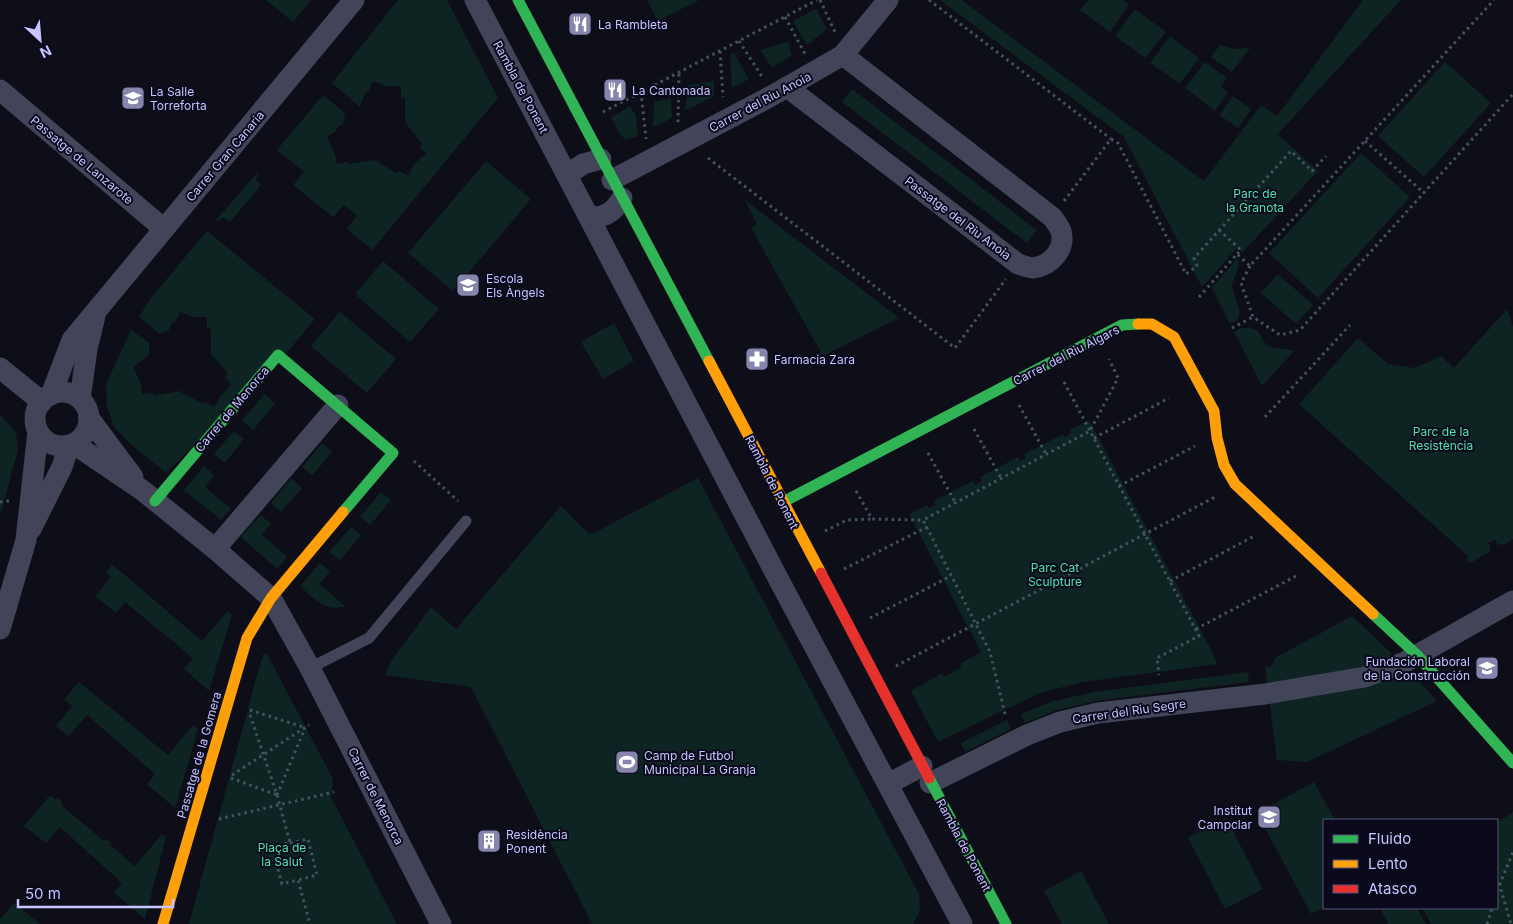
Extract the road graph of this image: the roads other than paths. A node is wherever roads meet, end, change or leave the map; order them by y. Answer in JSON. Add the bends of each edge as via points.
{"nodes":[{"id":1,"x":354,"y":0,"type":"edge"},
{"id":2,"x":475,"y":0,"type":"edge"},
{"id":3,"x":518,"y":0,"type":"edge"},
{"id":4,"x":888,"y":0,"type":"edge"},
{"id":5,"x":843,"y":55,"type":"junction"},
{"id":6,"x":787,"y":87,"type":"junction"},
{"id":7,"x":0,"y":90,"type":"edge"},
{"id":8,"x":601,"y":159,"type":"junction"},
{"id":9,"x":566,"y":175,"type":"junction"},
{"id":10,"x":617,"y":189,"type":"junction"},
{"id":11,"x":589,"y":217,"type":"junction"},
{"id":12,"x":164,"y":229,"type":"junction"},
{"id":13,"x":96,"y":311,"type":"junction"},
{"id":14,"x":0,"y":368,"type":"edge"},
{"id":15,"x":46,"y":399,"type":"junction"},
{"id":16,"x":338,"y":405,"type":"junction"},
{"id":17,"x":85,"y":408,"type":"junction"},
{"id":18,"x":38,"y":431,"type":"junction"},
{"id":19,"x":71,"y":444,"type":"junction"},
{"id":20,"x":149,"y":495,"type":"junction"},
{"id":21,"x":783,"y":502,"type":"junction"},
{"id":22,"x":466,"y":521,"type":"dead end"},
{"id":23,"x":26,"y":540,"type":"junction"},
{"id":24,"x":215,"y":549,"type":"junction"},
{"id":25,"x":272,"y":598,"type":"junction"},
{"id":26,"x":1513,"y":601,"type":"edge"},
{"id":27,"x":0,"y":629,"type":"edge"},
{"id":28,"x":1417,"y":655,"type":"junction"},
{"id":29,"x":310,"y":668,"type":"junction"},
{"id":30,"x":1513,"y":763,"type":"edge"},
{"id":31,"x":926,"y":774,"type":"junction"},
{"id":32,"x":888,"y":784,"type":"junction"},
{"id":33,"x":163,"y":924,"type":"edge"},
{"id":34,"x":441,"y":924,"type":"edge"},
{"id":35,"x":962,"y":924,"type":"edge"},
{"id":36,"x":1006,"y":924,"type":"edge"}],
"edges":[{"from":1,"to":12,"type":"street","name":"Carrer Gran Canaria"},
{"from":2,"to":9,"type":"street","name":"Rambla de Ponent"},
{"from":3,"to":8,"type":"street","name":"Rambla de Ponent"},
{"from":4,"to":5,"type":"street","name":"Carrer del Riu Anoia"},
{"from":5,"to":6,"type":"street","name":"Carrer del Riu Anoia"},
{"from":5,"to":6,"type":"street","name":"Passatge del Riu Anoia","via":[[1052,217],[1061,229],[1062,243],[1056,256],[1045,265],[1031,268],[1018,264]]},
{"from":6,"to":10,"type":"street","name":"Carrer del Riu Anoia"},
{"from":7,"to":12,"type":"street","name":"Passatge de Lanzarote"},
{"from":8,"to":9,"type":"street","via":[[582,164]]},
{"from":8,"to":10,"type":"street","name":"Rambla de Ponent"},
{"from":9,"to":11,"type":"street","name":"Rambla de Ponent"},
{"from":10,"to":11,"type":"street","via":[[617,207],[599,218]]},
{"from":10,"to":21,"type":"street","name":"Rambla de Ponent"},
{"from":11,"to":32,"type":"street","name":"Rambla de Ponent"},
{"from":12,"to":13,"type":"street","name":"Carrer Gran Canaria"},
{"from":13,"to":15,"type":"street","name":"Carrer Gran Canaria","via":[[72,340]]},
{"from":13,"to":17,"type":"street","name":"Carrer Gran Canaria","via":[[88,349]]},
{"from":14,"to":15,"type":"street"},
{"from":15,"to":17,"type":"street","via":[[61,393],[71,394]]},
{"from":15,"to":18,"type":"street","via":[[37,411]]},
{"from":16,"to":20,"type":"street","name":"Carrer de Menorca","via":[[278,355]]},
{"from":16,"to":24,"type":"street"},
{"from":16,"to":25,"type":"street","name":"Carrer de Menorca","via":[[393,453]]},
{"from":17,"to":19,"type":"street","via":[[88,428],[83,437]]},
{"from":17,"to":20,"type":"street","name":"Carrer de Menorca"},
{"from":18,"to":19,"type":"street","via":[[53,445]]},
{"from":18,"to":23,"type":"street"},
{"from":19,"to":20,"type":"street","name":"Carrer de Menorca"},
{"from":19,"to":23,"type":"street"},
{"from":20,"to":24,"type":"street","name":"Carrer de Menorca"},
{"from":21,"to":28,"type":"street","name":"Carrer del Riu Algars","via":[[1122,325],[1152,324],[1174,337],[1214,412],[1224,464],[1235,484]]},
{"from":21,"to":31,"type":"street","name":"Rambla de Ponent"},
{"from":22,"to":29,"type":"lane","via":[[369,638]]},
{"from":23,"to":27,"type":"street"},
{"from":24,"to":25,"type":"street","name":"Carrer de Menorca"},
{"from":25,"to":29,"type":"street","name":"Carrer de Menorca"},
{"from":25,"to":33,"type":"street","name":"Passatge de la Gomera","via":[[247,638]]},
{"from":26,"to":28,"type":"street"},
{"from":28,"to":30,"type":"street","name":"Carrer del Riu Algars"},
{"from":28,"to":31,"type":"street","name":"Carrer del Riu Segre","via":[[1400,665],[1365,677],[1318,686],[1098,713],[1060,722]]},
{"from":29,"to":34,"type":"street","name":"Carrer de Menorca"},
{"from":31,"to":32,"type":"street"},
{"from":31,"to":36,"type":"street","name":"Rambla de Ponent"},
{"from":32,"to":35,"type":"street","name":"Rambla de Ponent"}]}
